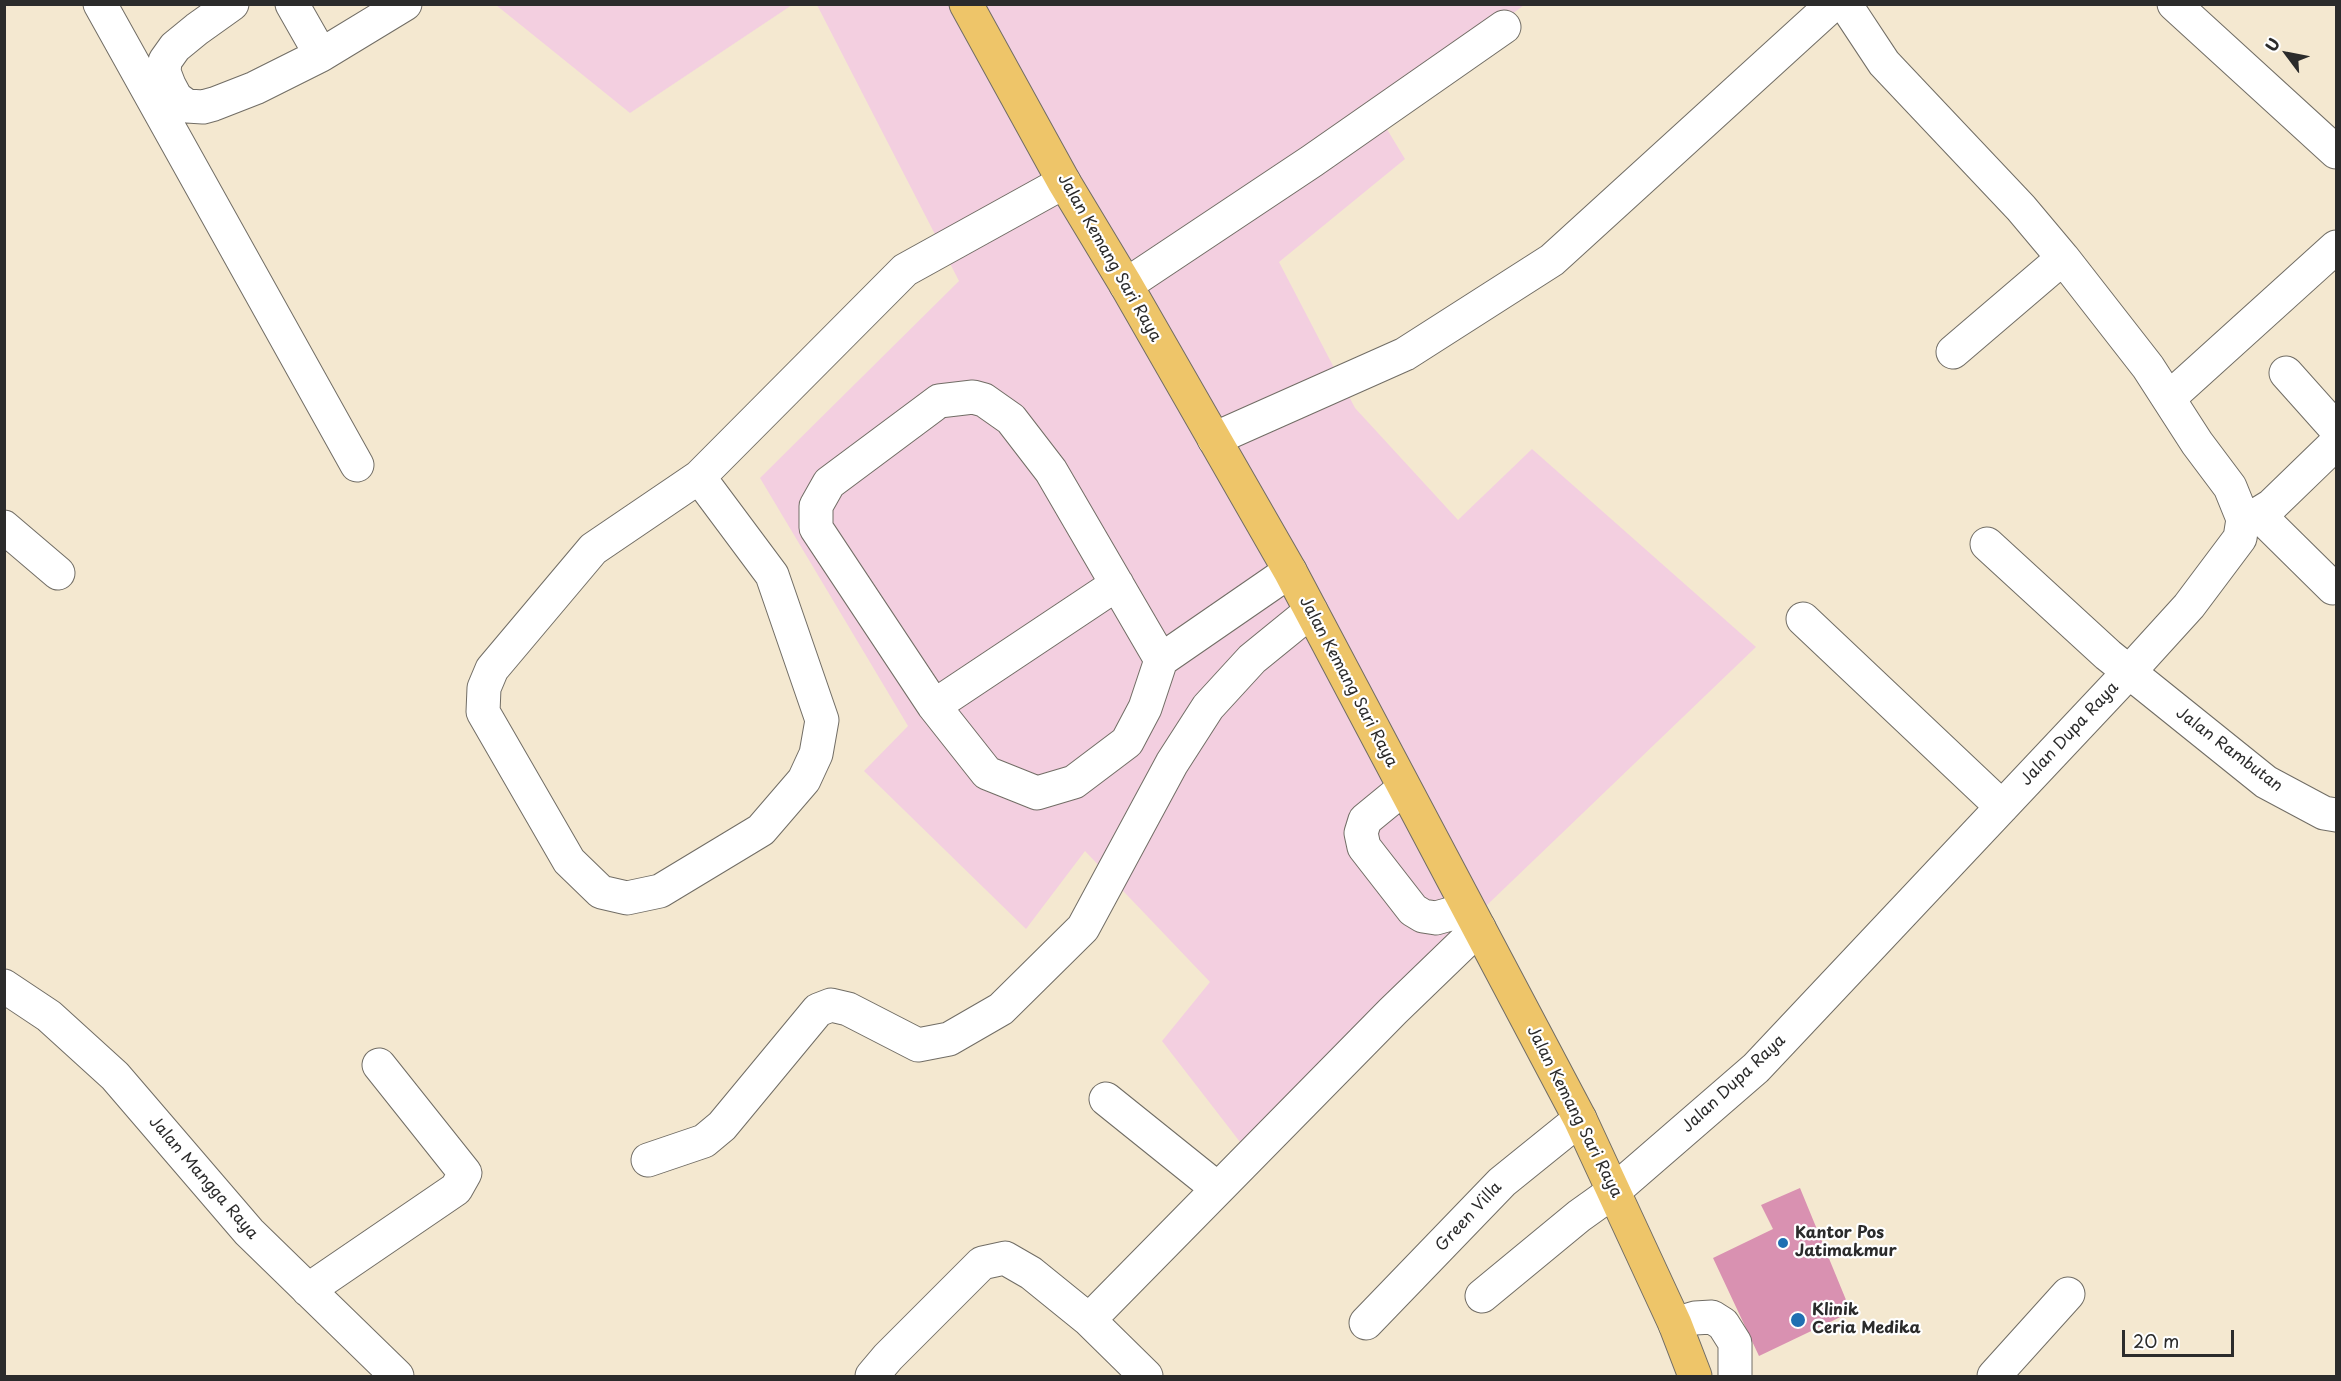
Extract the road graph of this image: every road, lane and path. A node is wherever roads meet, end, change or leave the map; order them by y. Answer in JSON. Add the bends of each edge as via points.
{"nodes":[{"id":1,"x":100,"y":4,"type":"edge"},
{"id":2,"x":232,"y":4,"type":"edge"},
{"id":3,"x":292,"y":4,"type":"edge"},
{"id":4,"x":405,"y":4,"type":"edge"},
{"id":5,"x":966,"y":4,"type":"edge"},
{"id":6,"x":1833,"y":4,"type":"edge"},
{"id":7,"x":1845,"y":4,"type":"edge"},
{"id":8,"x":2174,"y":4,"type":"edge"},
{"id":9,"x":1504,"y":27,"type":"dead end"},
{"id":10,"x":321,"y":55,"type":"junction"},
{"id":11,"x":2337,"y":152,"type":"edge"},
{"id":12,"x":1064,"y":182,"type":"junction"},
{"id":13,"x":2337,"y":246,"type":"edge"},
{"id":14,"x":2063,"y":258,"type":"junction"},
{"id":15,"x":1126,"y":285,"type":"junction"},
{"id":16,"x":1953,"y":351,"type":"dead end"},
{"id":17,"x":2286,"y":373,"type":"dead end"},
{"id":18,"x":2169,"y":398,"type":"junction"},
{"id":19,"x":2337,"y":429,"type":"edge"},
{"id":20,"x":1214,"y":440,"type":"junction"},
{"id":21,"x":2337,"y":443,"type":"edge"},
{"id":22,"x":357,"y":465,"type":"dead end"},
{"id":23,"x":699,"y":477,"type":"junction"},
{"id":24,"x":2257,"y":513,"type":"junction"},
{"id":25,"x":4,"y":527,"type":"edge"},
{"id":26,"x":1987,"y":544,"type":"dead end"},
{"id":27,"x":1290,"y":571,"type":"junction"},
{"id":28,"x":58,"y":573,"type":"dead end"},
{"id":29,"x":1117,"y":584,"type":"junction"},
{"id":30,"x":2333,"y":588,"type":"dead end"},
{"id":31,"x":1311,"y":611,"type":"junction"},
{"id":32,"x":1803,"y":619,"type":"dead end"},
{"id":33,"x":1161,"y":660,"type":"junction"},
{"id":34,"x":2129,"y":672,"type":"junction"},
{"id":35,"x":934,"y":706,"type":"junction"},
{"id":36,"x":1404,"y":788,"type":"junction"},
{"id":37,"x":2002,"y":807,"type":"junction"},
{"id":38,"x":2337,"y":814,"type":"edge"},
{"id":39,"x":1473,"y":919,"type":"junction"},
{"id":40,"x":4,"y":986,"type":"edge"},
{"id":41,"x":379,"y":1065,"type":"dead end"},
{"id":42,"x":1106,"y":1099,"type":"dead end"},
{"id":43,"x":1580,"y":1119,"type":"junction"},
{"id":44,"x":648,"y":1160,"type":"dead end"},
{"id":45,"x":1218,"y":1189,"type":"junction"},
{"id":46,"x":1614,"y":1191,"type":"junction"},
{"id":47,"x":308,"y":1290,"type":"junction"},
{"id":48,"x":2068,"y":1294,"type":"dead end"},
{"id":49,"x":1482,"y":1296,"type":"dead end"},
{"id":50,"x":1089,"y":1320,"type":"junction"},
{"id":51,"x":1366,"y":1323,"type":"dead end"},
{"id":52,"x":1675,"y":1324,"type":"junction"},
{"id":53,"x":397,"y":1377,"type":"edge"},
{"id":54,"x":872,"y":1377,"type":"edge"},
{"id":55,"x":1146,"y":1377,"type":"edge"},
{"id":56,"x":1695,"y":1377,"type":"edge"},
{"id":57,"x":1735,"y":1377,"type":"edge"},
{"id":58,"x":1994,"y":1377,"type":"edge"}],
"edges":[{"from":1,"to":22,"type":"street"},
{"from":2,"to":10,"type":"street","via":[[189,35],[165,61],[169,85],[176,98],[187,106],[214,104]]},
{"from":3,"to":10,"type":"street"},
{"from":4,"to":10,"type":"street"},
{"from":5,"to":12,"type":"main road","name":"Jalan Kemang Sari Raya"},
{"from":6,"to":20,"type":"street","via":[[1552,260],[1405,354]]},
{"from":7,"to":14,"type":"street","via":[[1884,63]]},
{"from":8,"to":11,"type":"street"},
{"from":9,"to":15,"type":"street"},
{"from":12,"to":15,"type":"main road","name":"Jalan Kemang Sari Raya"},
{"from":12,"to":23,"type":"street","via":[[905,270]]},
{"from":13,"to":18,"type":"street"},
{"from":14,"to":16,"type":"street"},
{"from":14,"to":18,"type":"street"},
{"from":15,"to":20,"type":"main road","name":"Jalan Kemang Sari Raya"},
{"from":17,"to":19,"type":"street"},
{"from":18,"to":24,"type":"street","via":[[2230,487]]},
{"from":20,"to":27,"type":"main road","name":"Jalan Kemang Sari Raya"},
{"from":21,"to":24,"type":"street"},
{"from":23,"to":23,"type":"street","via":[[772,575],[822,720],[816,754],[804,780],[761,830],[660,891],[627,898],[601,892],[569,861],[483,712],[484,688],[492,669],[593,549]]},
{"from":24,"to":30,"type":"street"},
{"from":24,"to":34,"type":"street","name":"Jalan Dupa Raya","via":[[2189,606]]},
{"from":25,"to":28,"type":"street"},
{"from":26,"to":34,"type":"street","name":"Jalan Rambutan"},
{"from":27,"to":31,"type":"main road","name":"Jalan Kemang Sari Raya"},
{"from":27,"to":33,"type":"street"},
{"from":29,"to":33,"type":"street"},
{"from":29,"to":35,"type":"street"},
{"from":29,"to":35,"type":"street","via":[[1051,471],[1011,419],[973,397],[939,401],[829,483],[816,506],[816,528]]},
{"from":31,"to":36,"type":"main road","name":"Jalan Kemang Sari Raya"},
{"from":31,"to":44,"type":"street","via":[[1252,659],[1208,706],[1172,763],[1083,928],[1001,1009],[950,1039],[918,1045],[848,1009],[831,1005],[818,1010],[722,1126],[704,1142]]},
{"from":32,"to":37,"type":"street"},
{"from":33,"to":35,"type":"street","via":[[1145,708],[1127,742],[1074,782],[1037,794],[987,773]]},
{"from":34,"to":37,"type":"street","name":"Jalan Dupa Raya"},
{"from":34,"to":38,"type":"street","name":"Jalan Rambutan","via":[[2266,782],[2324,813]]},
{"from":36,"to":39,"type":"main road","name":"Jalan Kemang Sari Raya"},
{"from":36,"to":39,"type":"street","via":[[1365,820],[1361,833],[1364,847],[1413,910],[1436,918]]},
{"from":37,"to":46,"type":"street","name":"Jalan Dupa Raya","via":[[1756,1068]]},
{"from":39,"to":43,"type":"main road","name":"Jalan Kemang Sari Raya"},
{"from":39,"to":45,"type":"street","via":[[1393,1011]]},
{"from":40,"to":47,"type":"street","name":"Jalan Mangga Raya","via":[[49,1016],[114,1077],[249,1232]]},
{"from":41,"to":47,"type":"street","via":[[465,1173],[456,1189]]},
{"from":42,"to":45,"type":"street"},
{"from":43,"to":46,"type":"main road","name":"Jalan Kemang Sari Raya"},
{"from":43,"to":51,"type":"street","name":"Green Villa","via":[[1502,1182]]},
{"from":45,"to":50,"type":"street"},
{"from":46,"to":49,"type":"street","name":"Jalan Dupa Raya"},
{"from":46,"to":52,"type":"main road","name":"Jalan Kemang Sari Raya"},
{"from":47,"to":53,"type":"street","name":"Jalan Mangga Raya"},
{"from":48,"to":58,"type":"street"},
{"from":50,"to":54,"type":"street","via":[[1031,1273],[1005,1258],[982,1263]]},
{"from":50,"to":55,"type":"street"},
{"from":52,"to":56,"type":"main road","name":"Jalan Kemang Sari Raya"},
{"from":52,"to":57,"type":"street","via":[[1712,1317],[1723,1323],[1735,1342]]}]}
